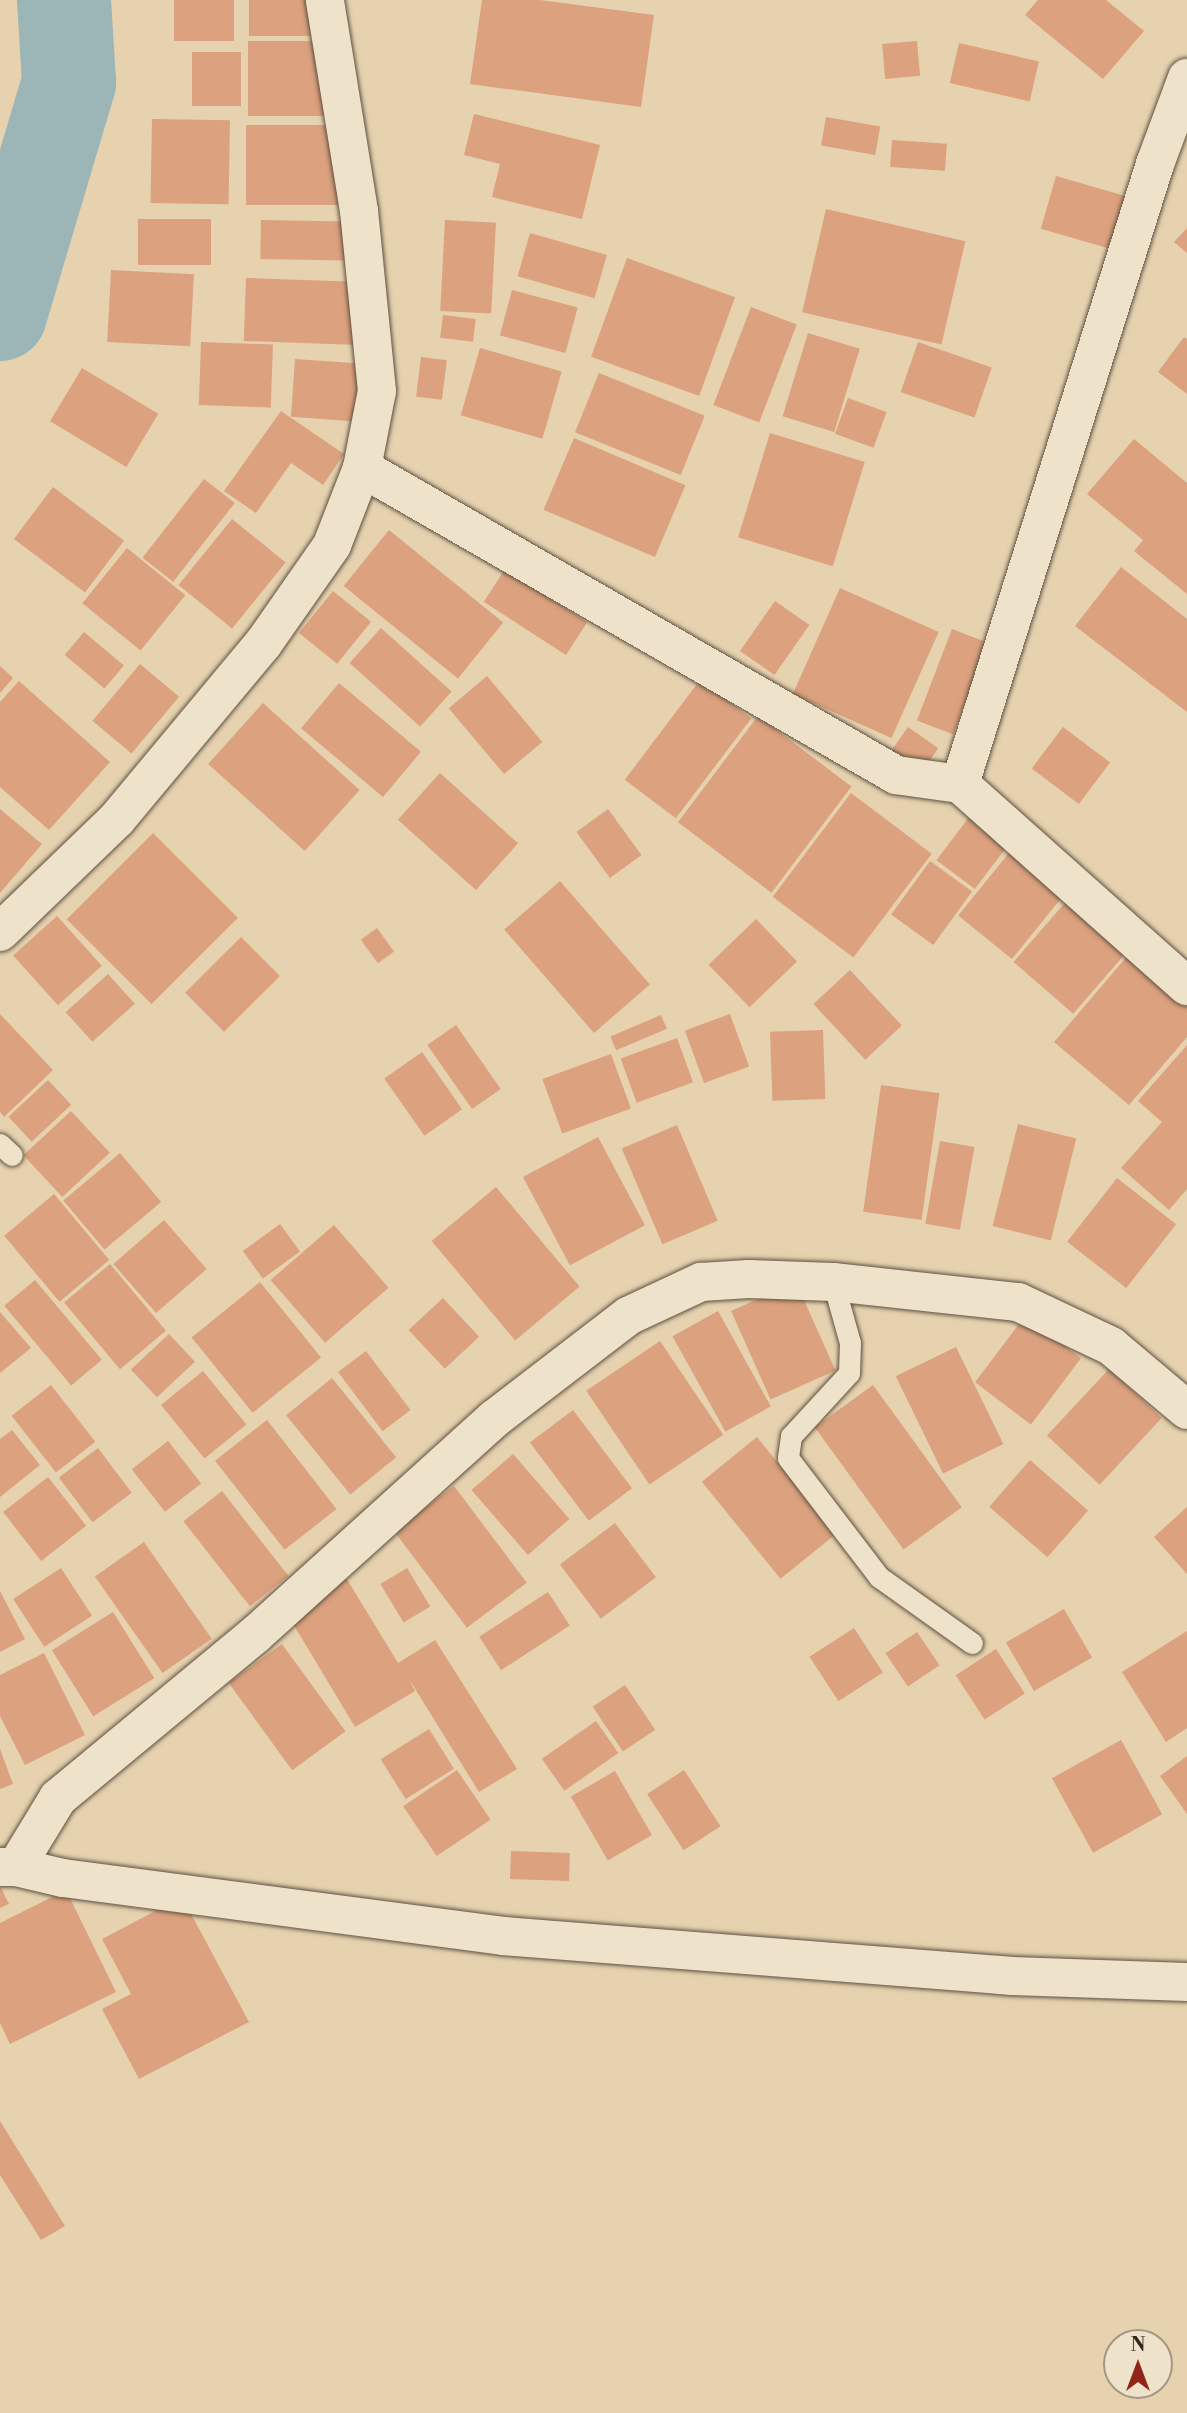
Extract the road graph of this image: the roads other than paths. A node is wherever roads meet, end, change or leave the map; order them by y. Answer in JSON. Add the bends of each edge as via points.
{"nodes":[{"id":1,"x":325,"y":0,"type":"edge"},
{"id":2,"x":1187,"y":78,"type":"edge"},
{"id":3,"x":362,"y":468,"type":"junction"},
{"id":4,"x":960,"y":784,"type":"junction"},
{"id":5,"x":0,"y":932,"type":"edge"},
{"id":6,"x":1187,"y":986,"type":"edge"},
{"id":7,"x":833,"y":1282,"type":"junction"},
{"id":8,"x":1187,"y":1410,"type":"edge"},
{"id":9,"x":972,"y":1643,"type":"dead end"},
{"id":10,"x":8,"y":1867,"type":"edge"},
{"id":11,"x":1187,"y":1982,"type":"edge"}],
"edges":[{"from":1,"to":3,"type":"street","via":[[359,211],[377,391]]},
{"from":2,"to":4,"type":"street","via":[[1146,189]]},
{"from":3,"to":4,"type":"street","via":[[896,775]]},
{"from":3,"to":5,"type":"street","via":[[331,545],[263,644],[117,819]]},
{"from":4,"to":6,"type":"street"},
{"from":7,"to":8,"type":"street","via":[[1018,1302],[1111,1346]]},
{"from":7,"to":9,"type":"lane","via":[[850,1343],[849,1373],[791,1436],[788,1458],[879,1577]]},
{"from":7,"to":10,"type":"street","via":[[701,1282],[628,1316],[588,1344],[494,1419],[255,1635],[58,1798]]},
{"from":10,"to":11,"type":"street","via":[[503,1936],[1012,1976]]}]}
